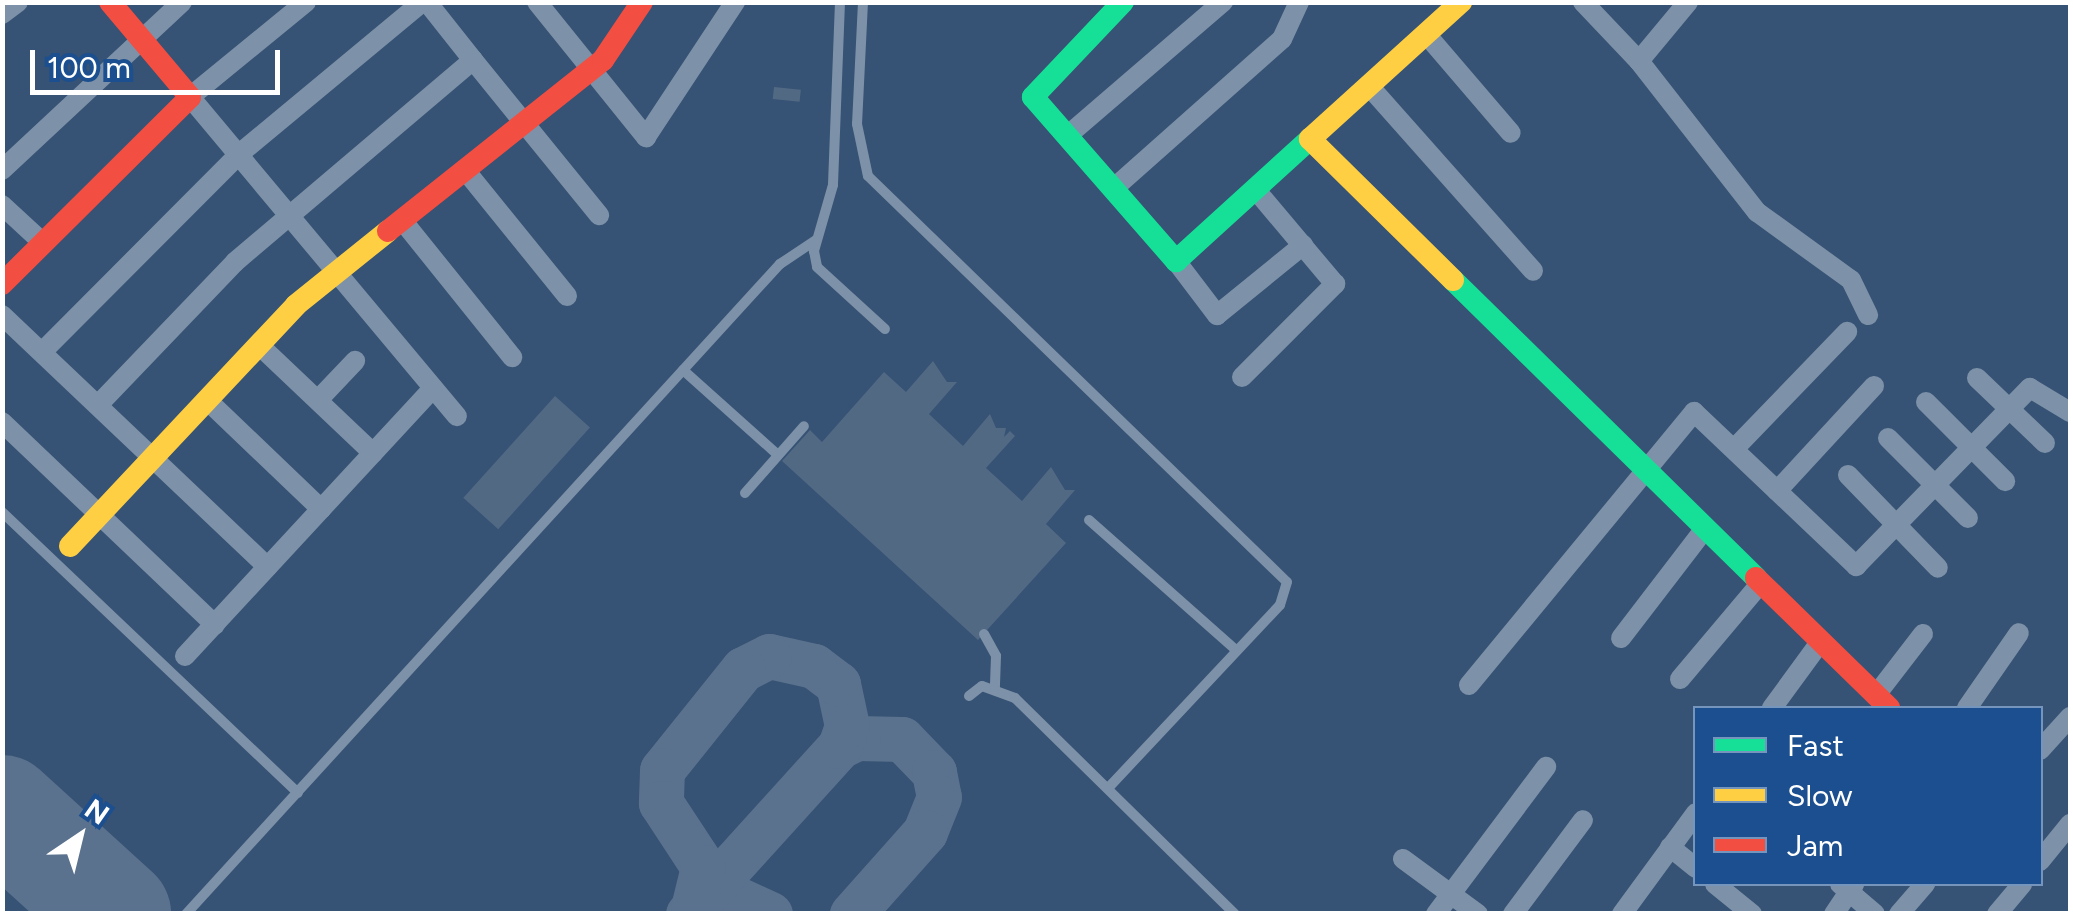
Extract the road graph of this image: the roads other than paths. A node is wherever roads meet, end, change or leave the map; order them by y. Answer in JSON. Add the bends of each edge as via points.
{"nodes":[{"id":1,"x":18,"y":2,"type":"edge"},
{"id":2,"x":110,"y":2,"type":"edge"},
{"id":3,"x":182,"y":2,"type":"edge"},
{"id":4,"x":306,"y":2,"type":"edge"},
{"id":5,"x":425,"y":2,"type":"edge"},
{"id":6,"x":537,"y":2,"type":"edge"},
{"id":7,"x":642,"y":2,"type":"edge"},
{"id":8,"x":734,"y":2,"type":"edge"},
{"id":9,"x":840,"y":2,"type":"edge"},
{"id":10,"x":863,"y":2,"type":"edge"},
{"id":11,"x":1123,"y":2,"type":"edge"},
{"id":12,"x":1223,"y":2,"type":"edge"},
{"id":13,"x":1299,"y":2,"type":"edge"},
{"id":14,"x":1462,"y":2,"type":"edge"},
{"id":15,"x":1583,"y":2,"type":"edge"},
{"id":16,"x":1688,"y":2,"type":"edge"},
{"id":17,"x":2,"y":14,"type":"edge"},
{"id":18,"x":1426,"y":34,"type":"junction"},
{"id":19,"x":139,"y":38,"type":"junction"},
{"id":20,"x":838,"y":54,"type":"junction"},
{"id":21,"x":860,"y":56,"type":"junction"},
{"id":22,"x":473,"y":60,"type":"junction"},
{"id":23,"x":1639,"y":61,"type":"junction"},
{"id":24,"x":591,"y":70,"type":"junction"},
{"id":25,"x":1369,"y":86,"type":"junction"},
{"id":26,"x":190,"y":97,"type":"junction"},
{"id":27,"x":523,"y":122,"type":"junction"},
{"id":28,"x":1511,"y":133,"type":"dead end"},
{"id":29,"x":1067,"y":136,"type":"junction"},
{"id":30,"x":1310,"y":139,"type":"junction"},
{"id":31,"x":238,"y":155,"type":"junction"},
{"id":32,"x":835,"y":156,"type":"junction"},
{"id":33,"x":860,"y":158,"type":"junction"},
{"id":34,"x":2,"y":170,"type":"edge"},
{"id":35,"x":465,"y":170,"type":"junction"},
{"id":36,"x":1113,"y":189,"type":"junction"},
{"id":37,"x":1255,"y":189,"type":"junction"},
{"id":38,"x":2,"y":205,"type":"edge"},
{"id":39,"x":599,"y":215,"type":"dead end"},
{"id":40,"x":287,"y":216,"type":"junction"},
{"id":41,"x":402,"y":220,"type":"junction"},
{"id":42,"x":816,"y":240,"type":"junction"},
{"id":43,"x":42,"y":242,"type":"junction"},
{"id":44,"x":1303,"y":245,"type":"junction"},
{"id":45,"x":1176,"y":261,"type":"junction"},
{"id":46,"x":1533,"y":271,"type":"dead end"},
{"id":47,"x":337,"y":273,"type":"junction"},
{"id":48,"x":2,"y":284,"type":"edge"},
{"id":49,"x":567,"y":296,"type":"dead end"},
{"id":50,"x":2,"y":314,"type":"edge"},
{"id":51,"x":1868,"y":314,"type":"dead end"},
{"id":52,"x":885,"y":329,"type":"dead end"},
{"id":53,"x":1847,"y":332,"type":"dead end"},
{"id":54,"x":259,"y":345,"type":"junction"},
{"id":55,"x":42,"y":352,"type":"junction"},
{"id":56,"x":512,"y":357,"type":"dead end"},
{"id":57,"x":355,"y":362,"type":"dead end"},
{"id":58,"x":683,"y":370,"type":"junction"},
{"id":59,"x":1242,"y":377,"type":"dead end"},
{"id":60,"x":1977,"y":378,"type":"dead end"},
{"id":61,"x":1874,"y":386,"type":"dead end"},
{"id":62,"x":433,"y":388,"type":"junction"},
{"id":63,"x":207,"y":400,"type":"junction"},
{"id":64,"x":318,"y":400,"type":"junction"},
{"id":65,"x":1926,"y":402,"type":"dead end"},
{"id":66,"x":98,"y":405,"type":"junction"},
{"id":67,"x":2010,"y":409,"type":"junction"},
{"id":68,"x":2070,"y":412,"type":"edge"},
{"id":69,"x":457,"y":416,"type":"dead end"},
{"id":70,"x":2,"y":422,"type":"edge"},
{"id":71,"x":804,"y":426,"type":"dead end"},
{"id":72,"x":1888,"y":438,"type":"dead end"},
{"id":73,"x":2044,"y":443,"type":"dead end"},
{"id":74,"x":1734,"y":449,"type":"junction"},
{"id":75,"x":1972,"y":449,"type":"junction"},
{"id":76,"x":373,"y":453,"type":"junction"},
{"id":77,"x":778,"y":455,"type":"junction"},
{"id":78,"x":153,"y":457,"type":"junction"},
{"id":79,"x":1640,"y":471,"type":"junction"},
{"id":80,"x":1848,"y":475,"type":"dead end"},
{"id":81,"x":2005,"y":480,"type":"dead end"},
{"id":82,"x":1936,"y":486,"type":"junction"},
{"id":83,"x":1776,"y":491,"type":"junction"},
{"id":84,"x":745,"y":493,"type":"dead end"},
{"id":85,"x":321,"y":509,"type":"junction"},
{"id":86,"x":2,"y":512,"type":"edge"},
{"id":87,"x":99,"y":514,"type":"junction"},
{"id":88,"x":1968,"y":518,"type":"dead end"},
{"id":89,"x":1088,"y":520,"type":"dead end"},
{"id":90,"x":1897,"y":528,"type":"junction"},
{"id":91,"x":1703,"y":530,"type":"junction"},
{"id":92,"x":70,"y":546,"type":"dead end"},
{"id":93,"x":268,"y":567,"type":"junction"},
{"id":94,"x":1938,"y":568,"type":"dead end"},
{"id":95,"x":1760,"y":584,"type":"junction"},
{"id":96,"x":214,"y":625,"type":"junction"},
{"id":97,"x":2018,"y":633,"type":"dead end"},
{"id":98,"x":984,"y":634,"type":"dead end"},
{"id":99,"x":1923,"y":634,"type":"dead end"},
{"id":100,"x":1620,"y":638,"type":"dead end"},
{"id":101,"x":1821,"y":642,"type":"junction"},
{"id":102,"x":1236,"y":650,"type":"junction"},
{"id":103,"x":186,"y":656,"type":"dead end"},
{"id":104,"x":1680,"y":679,"type":"dead end"},
{"id":105,"x":1469,"y":685,"type":"dead end"},
{"id":106,"x":995,"y":687,"type":"junction"},
{"id":107,"x":969,"y":696,"type":"dead end"},
{"id":108,"x":1883,"y":702,"type":"edge"},
{"id":109,"x":1773,"y":706,"type":"edge"},
{"id":110,"x":1968,"y":706,"type":"edge"},
{"id":111,"x":2070,"y":716,"type":"edge"},
{"id":112,"x":2043,"y":747,"type":"edge"},
{"id":113,"x":1546,"y":767,"type":"dead end"},
{"id":114,"x":1108,"y":788,"type":"junction"},
{"id":115,"x":298,"y":792,"type":"junction"},
{"id":116,"x":1693,"y":816,"type":"edge"},
{"id":117,"x":1583,"y":820,"type":"dead end"},
{"id":118,"x":2070,"y":824,"type":"edge"},
{"id":119,"x":1670,"y":847,"type":"junction"},
{"id":120,"x":2043,"y":857,"type":"edge"},
{"id":121,"x":1404,"y":859,"type":"dead end"},
{"id":122,"x":1693,"y":866,"type":"edge"},
{"id":123,"x":1717,"y":886,"type":"edge"},
{"id":124,"x":1847,"y":886,"type":"edge"},
{"id":125,"x":1923,"y":886,"type":"edge"},
{"id":126,"x":2020,"y":886,"type":"edge"},
{"id":127,"x":1451,"y":894,"type":"junction"},
{"id":128,"x":186,"y":914,"type":"edge"},
{"id":129,"x":1235,"y":914,"type":"edge"},
{"id":130,"x":1436,"y":914,"type":"edge"},
{"id":131,"x":1478,"y":914,"type":"edge"},
{"id":132,"x":1513,"y":914,"type":"edge"},
{"id":133,"x":1622,"y":914,"type":"edge"},
{"id":134,"x":1752,"y":914,"type":"edge"},
{"id":135,"x":1834,"y":914,"type":"edge"},
{"id":136,"x":1876,"y":914,"type":"edge"},
{"id":137,"x":1898,"y":914,"type":"edge"},
{"id":138,"x":1997,"y":914,"type":"edge"}],
"edges":[{"from":1,"to":17,"type":"street"},
{"from":2,"to":19,"type":"street"},
{"from":3,"to":19,"type":"street"},
{"from":4,"to":26,"type":"street"},
{"from":5,"to":22,"type":"street"},
{"from":5,"to":31,"type":"street"},
{"from":6,"to":24,"type":"street"},
{"from":7,"to":24,"type":"street"},
{"from":8,"to":24,"type":"street","via":[[646,136]]},
{"from":9,"to":20,"type":"lane"},
{"from":10,"to":21,"type":"lane"},
{"from":11,"to":29,"type":"street","via":[[1033,98]]},
{"from":12,"to":29,"type":"street"},
{"from":13,"to":36,"type":"street","via":[[1282,39]]},
{"from":14,"to":18,"type":"street"},
{"from":15,"to":23,"type":"street"},
{"from":16,"to":23,"type":"street"},
{"from":18,"to":25,"type":"street"},
{"from":18,"to":28,"type":"street"},
{"from":19,"to":26,"type":"street"},
{"from":19,"to":34,"type":"street"},
{"from":20,"to":21,"type":"lane"},
{"from":20,"to":32,"type":"lane"},
{"from":21,"to":33,"type":"lane"},
{"from":22,"to":27,"type":"street"},
{"from":22,"to":40,"type":"street"},
{"from":23,"to":51,"type":"street","via":[[1756,212],[1851,280]]},
{"from":24,"to":27,"type":"street"},
{"from":25,"to":30,"type":"street"},
{"from":25,"to":46,"type":"street"},
{"from":26,"to":31,"type":"street"},
{"from":26,"to":43,"type":"street"},
{"from":27,"to":35,"type":"street"},
{"from":27,"to":39,"type":"street"},
{"from":29,"to":36,"type":"street"},
{"from":30,"to":37,"type":"street"},
{"from":30,"to":79,"type":"street"},
{"from":31,"to":40,"type":"street"},
{"from":31,"to":55,"type":"street"},
{"from":32,"to":33,"type":"lane"},
{"from":32,"to":42,"type":"lane"},
{"from":33,"to":102,"type":"lane","via":[[882,192],[1278,568],[1286,594]]},
{"from":35,"to":41,"type":"street"},
{"from":35,"to":49,"type":"street"},
{"from":36,"to":45,"type":"street"},
{"from":37,"to":44,"type":"street"},
{"from":37,"to":45,"type":"street"},
{"from":38,"to":43,"type":"street"},
{"from":40,"to":47,"type":"street"},
{"from":40,"to":66,"type":"street"},
{"from":41,"to":47,"type":"street"},
{"from":41,"to":56,"type":"street"},
{"from":42,"to":52,"type":"lane","via":[[817,267]]},
{"from":42,"to":58,"type":"lane","via":[[792,252]]},
{"from":43,"to":48,"type":"street"},
{"from":44,"to":45,"type":"street","via":[[1218,315]]},
{"from":44,"to":59,"type":"street","via":[[1334,288]]},
{"from":47,"to":54,"type":"street"},
{"from":47,"to":62,"type":"street"},
{"from":50,"to":55,"type":"street"},
{"from":53,"to":74,"type":"street"},
{"from":54,"to":63,"type":"street"},
{"from":54,"to":64,"type":"street"},
{"from":55,"to":66,"type":"street"},
{"from":57,"to":64,"type":"street"},
{"from":58,"to":77,"type":"lane"},
{"from":58,"to":115,"type":"lane"},
{"from":60,"to":67,"type":"street"},
{"from":61,"to":83,"type":"street"},
{"from":62,"to":69,"type":"street"},
{"from":62,"to":76,"type":"street"},
{"from":63,"to":78,"type":"street"},
{"from":63,"to":85,"type":"street"},
{"from":64,"to":76,"type":"street"},
{"from":65,"to":75,"type":"street"},
{"from":66,"to":78,"type":"street"},
{"from":67,"to":68,"type":"street","via":[[2034,386]]},
{"from":67,"to":73,"type":"street"},
{"from":67,"to":75,"type":"street"},
{"from":70,"to":87,"type":"street"},
{"from":71,"to":77,"type":"lane"},
{"from":72,"to":82,"type":"street"},
{"from":74,"to":79,"type":"street","via":[[1694,412]]},
{"from":74,"to":83,"type":"street"},
{"from":75,"to":81,"type":"street"},
{"from":75,"to":82,"type":"street"},
{"from":76,"to":85,"type":"street"},
{"from":77,"to":84,"type":"lane"},
{"from":78,"to":87,"type":"street"},
{"from":78,"to":93,"type":"street"},
{"from":79,"to":91,"type":"street"},
{"from":79,"to":105,"type":"street"},
{"from":80,"to":90,"type":"street"},
{"from":82,"to":88,"type":"street"},
{"from":82,"to":90,"type":"street"},
{"from":83,"to":90,"type":"street","via":[[1856,566]]},
{"from":85,"to":93,"type":"street"},
{"from":86,"to":115,"type":"lane"},
{"from":87,"to":92,"type":"street"},
{"from":87,"to":96,"type":"street"},
{"from":89,"to":102,"type":"lane"},
{"from":90,"to":94,"type":"street"},
{"from":91,"to":95,"type":"street"},
{"from":91,"to":100,"type":"street"},
{"from":93,"to":96,"type":"street"},
{"from":95,"to":101,"type":"street"},
{"from":95,"to":104,"type":"street"},
{"from":96,"to":103,"type":"street"},
{"from":97,"to":110,"type":"street"},
{"from":98,"to":106,"type":"lane","via":[[996,656]]},
{"from":99,"to":108,"type":"street"},
{"from":101,"to":108,"type":"street"},
{"from":101,"to":109,"type":"street"},
{"from":102,"to":114,"type":"lane"},
{"from":106,"to":107,"type":"lane"},
{"from":106,"to":114,"type":"lane"},
{"from":111,"to":112,"type":"street"},
{"from":113,"to":127,"type":"street"},
{"from":114,"to":129,"type":"lane"},
{"from":115,"to":128,"type":"lane"},
{"from":116,"to":119,"type":"street"},
{"from":117,"to":132,"type":"street"},
{"from":118,"to":120,"type":"street"},
{"from":119,"to":122,"type":"street"},
{"from":119,"to":133,"type":"street"},
{"from":121,"to":127,"type":"street"},
{"from":123,"to":134,"type":"street"},
{"from":124,"to":135,"type":"street"},
{"from":124,"to":136,"type":"street"},
{"from":125,"to":137,"type":"street"},
{"from":126,"to":138,"type":"street"},
{"from":127,"to":130,"type":"street"},
{"from":127,"to":131,"type":"street"}]}
